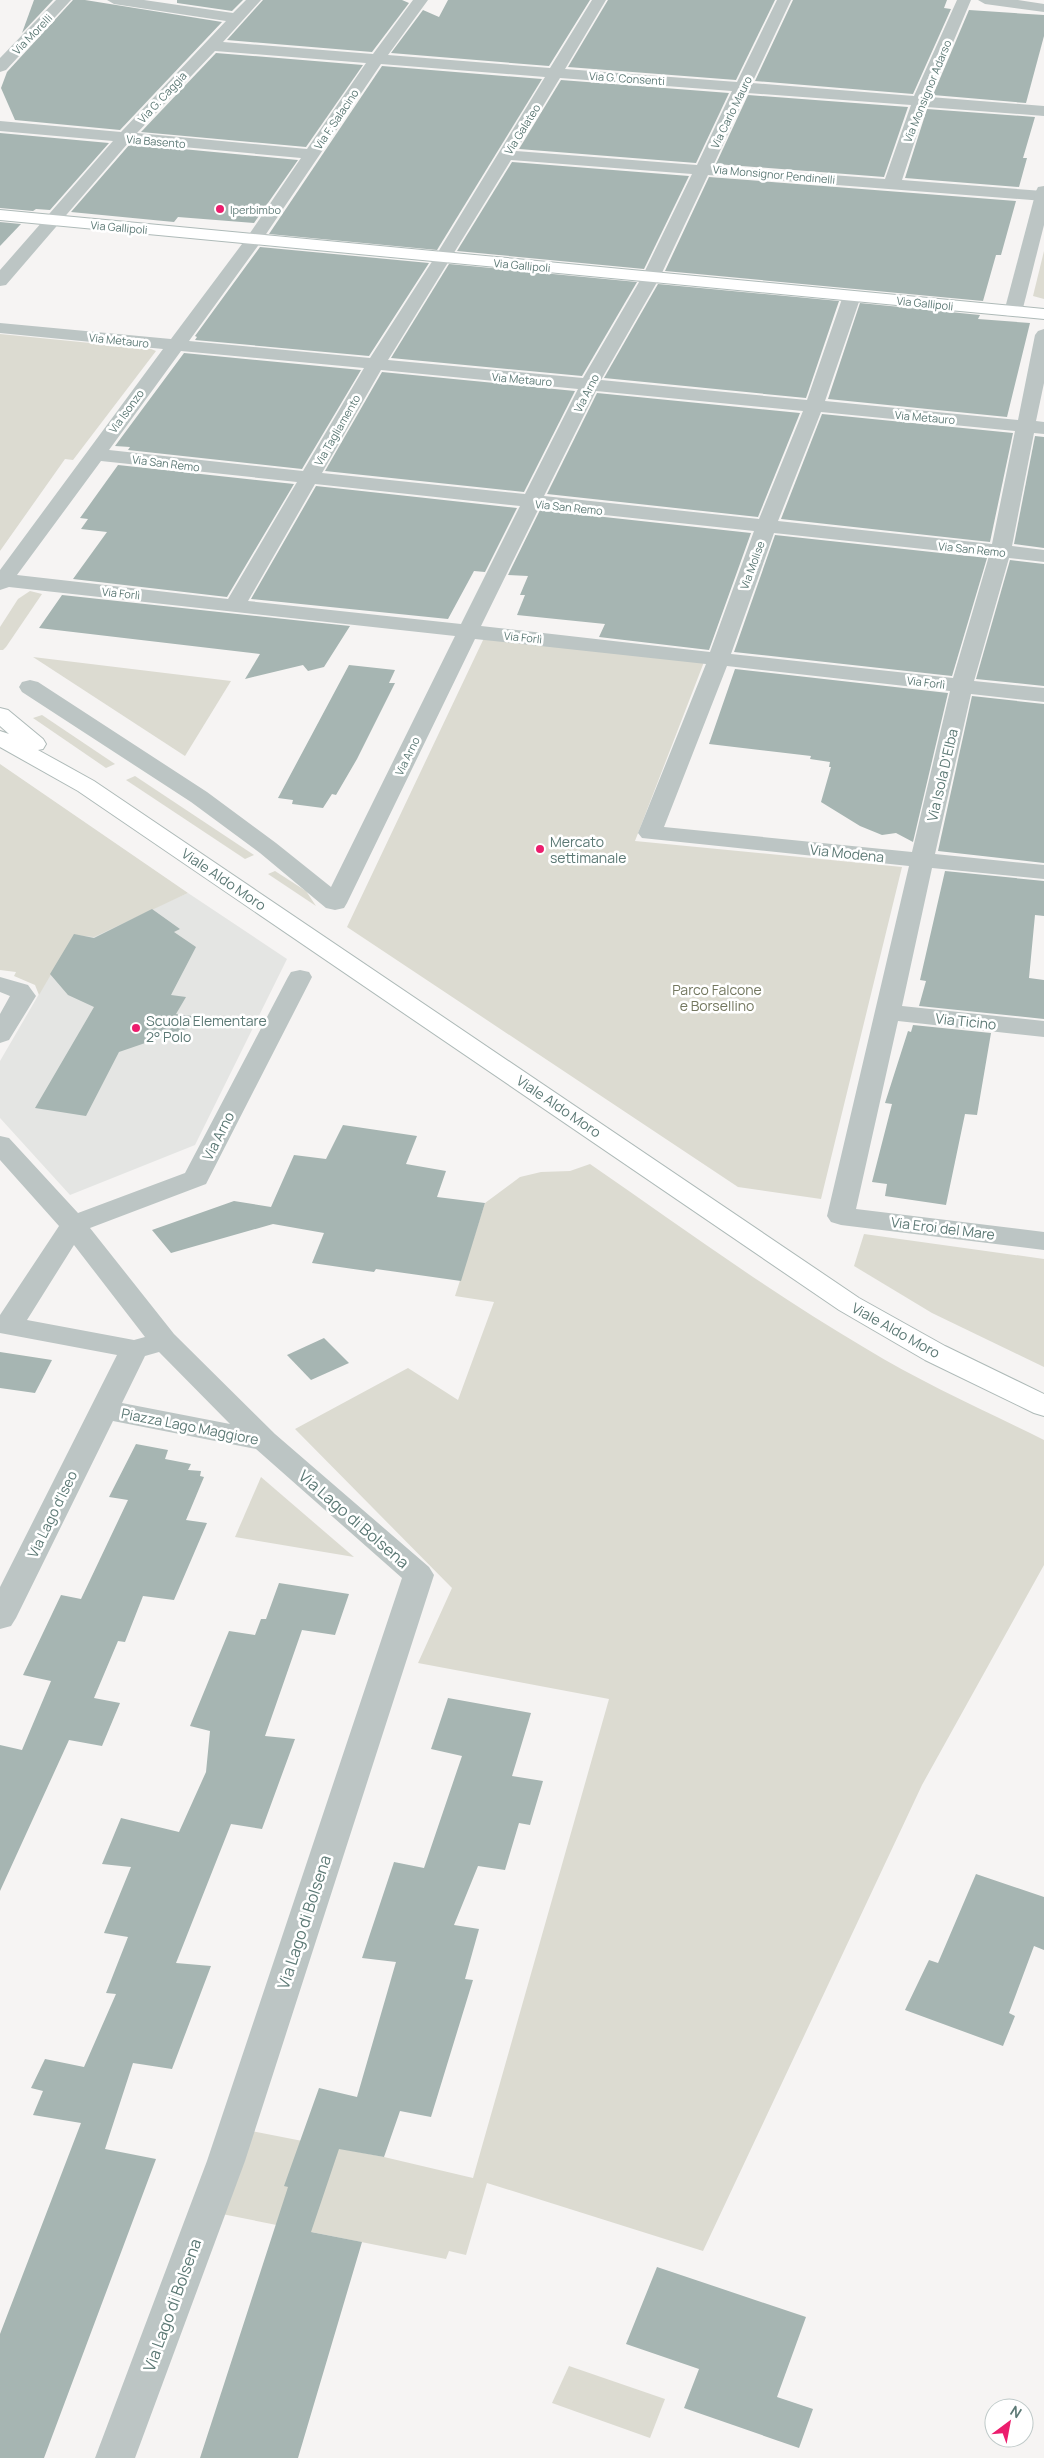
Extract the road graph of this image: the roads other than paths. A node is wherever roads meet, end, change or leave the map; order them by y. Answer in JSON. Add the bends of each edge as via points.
{"nodes":[{"id":1,"x":64,"y":0,"type":"edge"},
{"id":2,"x":114,"y":0,"type":"edge"},
{"id":3,"x":254,"y":0,"type":"edge"},
{"id":4,"x":422,"y":0,"type":"edge"},
{"id":5,"x":599,"y":0,"type":"edge"},
{"id":6,"x":784,"y":0,"type":"edge"},
{"id":7,"x":964,"y":0,"type":"edge"},
{"id":8,"x":985,"y":0,"type":"edge"},
{"id":9,"x":1044,"y":8,"type":"edge"},
{"id":10,"x":235,"y":18,"type":"junction"},
{"id":11,"x":210,"y":46,"type":"junction"},
{"id":12,"x":376,"y":60,"type":"junction"},
{"id":13,"x":0,"y":67,"type":"edge"},
{"id":14,"x":557,"y":73,"type":"junction"},
{"id":15,"x":744,"y":86,"type":"junction"},
{"id":16,"x":920,"y":101,"type":"junction"},
{"id":17,"x":1044,"y":111,"type":"edge"},
{"id":18,"x":0,"y":126,"type":"edge"},
{"id":19,"x":124,"y":138,"type":"junction"},
{"id":20,"x":312,"y":154,"type":"junction"},
{"id":21,"x":506,"y":155,"type":"junction"},
{"id":22,"x":704,"y":168,"type":"junction"},
{"id":23,"x":892,"y":184,"type":"junction"},
{"id":24,"x":1043,"y":194,"type":"edge"},
{"id":25,"x":0,"y":216,"type":"edge"},
{"id":26,"x":53,"y":220,"type":"junction"},
{"id":27,"x":254,"y":239,"type":"junction"},
{"id":28,"x":444,"y":257,"type":"junction"},
{"id":29,"x":651,"y":277,"type":"junction"},
{"id":30,"x":0,"y":281,"type":"edge"},
{"id":31,"x":852,"y":296,"type":"junction"},
{"id":32,"x":1013,"y":312,"type":"junction"},
{"id":33,"x":1044,"y":314,"type":"edge"},
{"id":34,"x":0,"y":328,"type":"edge"},
{"id":35,"x":1044,"y":335,"type":"edge"},
{"id":36,"x":174,"y":346,"type":"junction"},
{"id":37,"x":375,"y":365,"type":"junction"},
{"id":38,"x":589,"y":385,"type":"junction"},
{"id":39,"x":814,"y":406,"type":"junction"},
{"id":40,"x":1035,"y":427,"type":"edge"},
{"id":41,"x":94,"y":454,"type":"junction"},
{"id":42,"x":309,"y":479,"type":"junction"},
{"id":43,"x":532,"y":503,"type":"junction"},
{"id":44,"x":766,"y":527,"type":"junction"},
{"id":45,"x":1001,"y":552,"type":"junction"},
{"id":46,"x":1044,"y":556,"type":"edge"},
{"id":47,"x":1,"y":582,"type":"edge"},
{"id":48,"x":234,"y":606,"type":"junction"},
{"id":49,"x":468,"y":631,"type":"junction"},
{"id":50,"x":719,"y":658,"type":"junction"},
{"id":51,"x":962,"y":686,"type":"junction"},
{"id":52,"x":30,"y":687,"type":"dead end"},
{"id":53,"x":1044,"y":695,"type":"edge"},
{"id":54,"x":0,"y":715,"type":"edge"},
{"id":55,"x":0,"y":738,"type":"edge"},
{"id":56,"x":86,"y":786,"type":"junction"},
{"id":57,"x":650,"y":833,"type":"joint"},
{"id":58,"x":922,"y":861,"type":"junction"},
{"id":59,"x":1044,"y":872,"type":"edge"},
{"id":60,"x":300,"y":977,"type":"dead end"},
{"id":61,"x":0,"y":984,"type":"edge"},
{"id":62,"x":888,"y":1012,"type":"junction"},
{"id":63,"x":1044,"y":1029,"type":"edge"},
{"id":64,"x":0,"y":1035,"type":"edge"},
{"id":65,"x":0,"y":1144,"type":"edge"},
{"id":66,"x":841,"y":1216,"type":"joint"},
{"id":67,"x":72,"y":1225,"type":"junction"},
{"id":68,"x":1044,"y":1241,"type":"edge"},
{"id":69,"x":4,"y":1324,"type":"edge"},
{"id":70,"x":164,"y":1341,"type":"junction"},
{"id":71,"x":134,"y":1349,"type":"junction"},
{"id":72,"x":1044,"y":1406,"type":"edge"},
{"id":73,"x":104,"y":1409,"type":"junction"},
{"id":74,"x":265,"y":1441,"type":"junction"},
{"id":75,"x":0,"y":1618,"type":"edge"},
{"id":76,"x":115,"y":2458,"type":"edge"}],
"edges":[{"from":1,"to":13,"type":"street","name":"Via Morelli"},
{"from":2,"to":10,"type":"street"},
{"from":3,"to":10,"type":"street","name":"Via G. Caggia"},
{"from":4,"to":12,"type":"street","name":"Via F. Salacino"},
{"from":5,"to":14,"type":"street","name":"Via Galateo"},
{"from":6,"to":15,"type":"street","name":"Via Carlo Mauro"},
{"from":7,"to":16,"type":"street","name":"Via Monsignor Adarso"},
{"from":8,"to":9,"type":"street"},
{"from":10,"to":11,"type":"street","name":"Via G. Caggia"},
{"from":11,"to":12,"type":"street","name":"Via G. Consenti"},
{"from":11,"to":19,"type":"street","name":"Via G. Caggia"},
{"from":12,"to":14,"type":"street","name":"Via G. Consenti"},
{"from":12,"to":20,"type":"street","name":"Via F. Salacino"},
{"from":14,"to":15,"type":"street","name":"Via G. Consenti"},
{"from":14,"to":21,"type":"street","name":"Via Galateo"},
{"from":15,"to":16,"type":"street","name":"Via G. Consenti"},
{"from":15,"to":22,"type":"street","name":"Via Carlo Mauro"},
{"from":16,"to":17,"type":"street","name":"Via G. Consenti"},
{"from":16,"to":23,"type":"street","name":"Via Monsignor Adarso"},
{"from":18,"to":19,"type":"street","name":"Via Basento"},
{"from":19,"to":20,"type":"street","name":"Via Basento"},
{"from":19,"to":26,"type":"street","name":"Via G. Caggia"},
{"from":20,"to":27,"type":"street","name":"Via F. Salacino"},
{"from":21,"to":22,"type":"street","name":"Via Monsignor Pendinelli"},
{"from":21,"to":28,"type":"street","name":"Via Galateo"},
{"from":22,"to":23,"type":"street","name":"Via Monsignor Pendinelli"},
{"from":22,"to":29,"type":"street","name":"Via Carlo Mauro"},
{"from":23,"to":24,"type":"street","name":"Via Monsignor Pendinelli"},
{"from":24,"to":32,"type":"street"},
{"from":25,"to":26,"type":"main road","name":"Via Gallipoli"},
{"from":26,"to":27,"type":"main road","name":"Via Gallipoli"},
{"from":26,"to":30,"type":"street","name":"Via G. Caggia"},
{"from":27,"to":28,"type":"main road","name":"Via Gallipoli"},
{"from":27,"to":36,"type":"street","name":"Via Isonzo"},
{"from":28,"to":29,"type":"main road","name":"Via Gallipoli"},
{"from":28,"to":37,"type":"street","name":"Via Tagliamento"},
{"from":29,"to":31,"type":"main road","name":"Via Gallipoli"},
{"from":29,"to":38,"type":"street","name":"Via Arno"},
{"from":31,"to":32,"type":"main road","name":"Via Gallipoli"},
{"from":31,"to":39,"type":"street","name":"Via Molise"},
{"from":32,"to":33,"type":"main road","name":"Via Gallipoli"},
{"from":34,"to":36,"type":"street","name":"Via Metauro"},
{"from":35,"to":40,"type":"street","name":"Via Isola D'Elba"},
{"from":36,"to":37,"type":"street","name":"Via Metauro"},
{"from":36,"to":41,"type":"street","name":"Via Isonzo"},
{"from":37,"to":38,"type":"street","name":"Via Metauro"},
{"from":37,"to":42,"type":"street","name":"Via Tagliamento"},
{"from":38,"to":39,"type":"street","name":"Via Metauro"},
{"from":38,"to":43,"type":"street","name":"Via Arno"},
{"from":39,"to":40,"type":"street","name":"Via Metauro"},
{"from":39,"to":44,"type":"street","name":"Via Molise"},
{"from":40,"to":45,"type":"street","name":"Via Isola D'Elba"},
{"from":41,"to":42,"type":"street","name":"Via San Remo"},
{"from":41,"to":47,"type":"street","name":"Via Isonzo"},
{"from":42,"to":43,"type":"street","name":"Via San Remo"},
{"from":42,"to":48,"type":"street","name":"Via Tagliamento"},
{"from":43,"to":44,"type":"street","name":"Via San Remo"},
{"from":43,"to":49,"type":"street","name":"Via Arno"},
{"from":44,"to":45,"type":"street","name":"Via San Remo"},
{"from":44,"to":50,"type":"street","name":"Via Molise"},
{"from":45,"to":46,"type":"street","name":"Via San Remo"},
{"from":45,"to":51,"type":"street","name":"Via Isola D'Elba"},
{"from":47,"to":48,"type":"street","name":"Via Forlì"},
{"from":48,"to":49,"type":"street","name":"Via Forlì"},
{"from":49,"to":50,"type":"street","name":"Via Forlì"},
{"from":49,"to":52,"type":"street","name":"Via Arno","via":[[335,903],[199,797]]},
{"from":50,"to":51,"type":"street","name":"Via Forlì"},
{"from":50,"to":57,"type":"street","name":"Via Molise"},
{"from":51,"to":53,"type":"street","name":"Via Forlì"},
{"from":51,"to":58,"type":"street","name":"Via Isola D'Elba"},
{"from":54,"to":56,"type":"main road","name":"Viale Aldo Moro"},
{"from":55,"to":56,"type":"main road","name":"Viale Aldo Moro"},
{"from":56,"to":72,"type":"main road","name":"Viale Aldo Moro","via":[[849,1304],[936,1353]]},
{"from":57,"to":58,"type":"street","name":"Via Modena"},
{"from":58,"to":59,"type":"street","name":"Via Modena"},
{"from":58,"to":62,"type":"street","name":"Via Isola D'Elba"},
{"from":60,"to":67,"type":"street","name":"Via Arno","via":[[196,1178]]},
{"from":61,"to":64,"type":"street","via":[[19,990],[23,996]]},
{"from":62,"to":63,"type":"street","name":"Via Ticino"},
{"from":62,"to":66,"type":"street","name":"Via Isola D'Elba"},
{"from":65,"to":67,"type":"street","name":"Piazza Lago Maggiore"},
{"from":66,"to":68,"type":"street","name":"Via Eroi del Mare"},
{"from":67,"to":69,"type":"street"},
{"from":67,"to":70,"type":"street","name":"Piazza Lago Maggiore"},
{"from":69,"to":71,"type":"street"},
{"from":70,"to":71,"type":"street"},
{"from":70,"to":74,"type":"street","name":"Piazza Lago Maggiore"},
{"from":71,"to":73,"type":"street","name":"Piazza Lago Maggiore"},
{"from":73,"to":74,"type":"street","name":"Piazza Lago Maggiore"},
{"from":73,"to":75,"type":"street","name":"Via Lago d'Iseo"},
{"from":74,"to":76,"type":"street","name":"Via Lago di Bolsena","via":[[418,1575],[226,2160]]}]}
